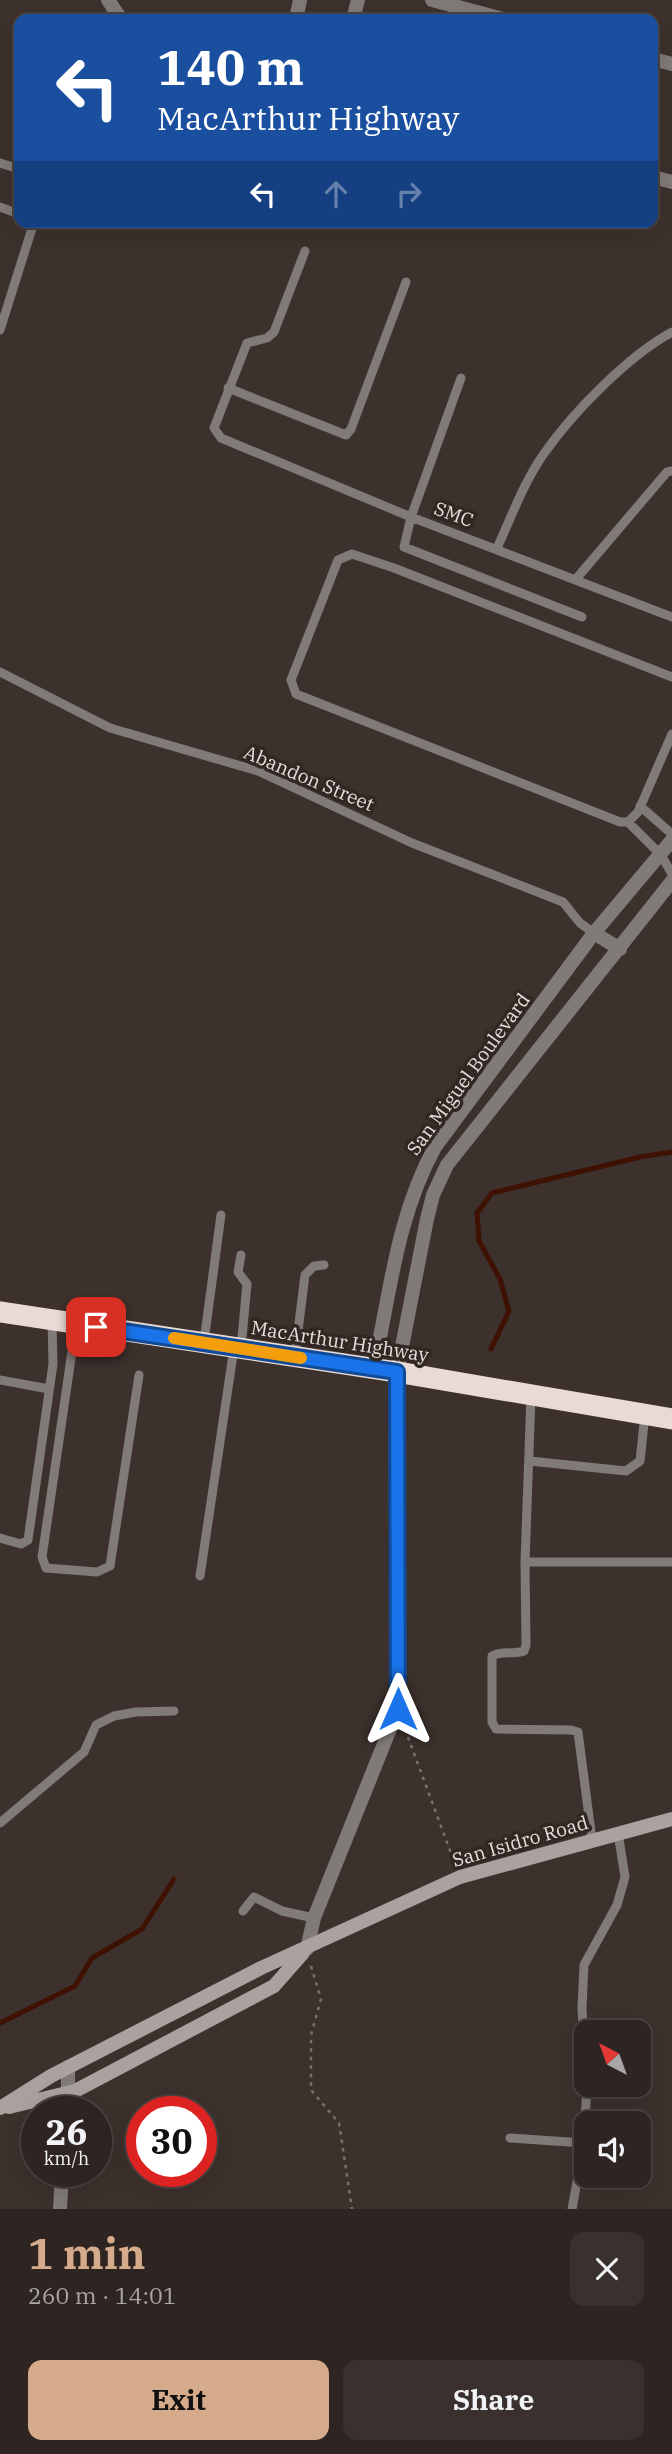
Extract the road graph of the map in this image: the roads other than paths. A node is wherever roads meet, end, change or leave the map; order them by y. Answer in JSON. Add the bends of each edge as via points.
{"nodes":[{"id":1,"x":432,"y":0,"type":"edge"},
{"id":2,"x":484,"y":14,"type":"edge"},
{"id":3,"x":32,"y":228,"type":"edge"},
{"id":4,"x":305,"y":251,"type":"dead end"},
{"id":5,"x":406,"y":282,"type":"dead end"},
{"id":6,"x":0,"y":330,"type":"edge"},
{"id":7,"x":672,"y":331,"type":"edge"},
{"id":8,"x":461,"y":378,"type":"dead end"},
{"id":9,"x":228,"y":388,"type":"junction"},
{"id":10,"x":672,"y":471,"type":"edge"},
{"id":11,"x":411,"y":517,"type":"junction"},
{"id":12,"x":497,"y":548,"type":"junction"},
{"id":13,"x":576,"y":579,"type":"junction"},
{"id":14,"x":582,"y":617,"type":"dead end"},
{"id":15,"x":672,"y":617,"type":"edge"},
{"id":16,"x":0,"y":672,"type":"edge"},
{"id":17,"x":672,"y":677,"type":"edge"},
{"id":18,"x":672,"y":734,"type":"edge"},
{"id":19,"x":640,"y":806,"type":"junction"},
{"id":20,"x":628,"y":822,"type":"junction"},
{"id":21,"x":672,"y":834,"type":"edge"},
{"id":22,"x":672,"y":840,"type":"edge"},
{"id":23,"x":661,"y":855,"type":"junction"},
{"id":24,"x":672,"y":874,"type":"edge"},
{"id":25,"x":672,"y":881,"type":"edge"},
{"id":26,"x":594,"y":933,"type":"junction"},
{"id":27,"x":620,"y":949,"type":"junction"},
{"id":28,"x":532,"y":1020,"type":"junction"},
{"id":29,"x":552,"y":1032,"type":"junction"},
{"id":30,"x":221,"y":1215,"type":"dead end"},
{"id":31,"x":241,"y":1255,"type":"dead end"},
{"id":32,"x":324,"y":1265,"type":"dead end"},
{"id":33,"x":0,"y":1312,"type":"edge"},
{"id":34,"x":52,"y":1320,"type":"junction"},
{"id":35,"x":76,"y":1324,"type":"junction"},
{"id":36,"x":203,"y":1343,"type":"junction"},
{"id":37,"x":238,"y":1348,"type":"junction"},
{"id":38,"x":295,"y":1357,"type":"junction"},
{"id":39,"x":374,"y":1368,"type":"junction"},
{"id":40,"x":397,"y":1372,"type":"junction"},
{"id":41,"x":139,"y":1375,"type":"dead end"},
{"id":42,"x":0,"y":1380,"type":"edge"},
{"id":43,"x":49,"y":1390,"type":"junction"},
{"id":44,"x":531,"y":1394,"type":"junction"},
{"id":45,"x":645,"y":1414,"type":"junction"},
{"id":46,"x":672,"y":1419,"type":"edge"},
{"id":47,"x":530,"y":1461,"type":"junction"},
{"id":48,"x":0,"y":1538,"type":"edge"},
{"id":49,"x":525,"y":1562,"type":"junction"},
{"id":50,"x":672,"y":1562,"type":"edge"},
{"id":51,"x":200,"y":1576,"type":"dead end"},
{"id":52,"x":174,"y":1711,"type":"dead end"},
{"id":53,"x":672,"y":1819,"type":"edge"},
{"id":54,"x":0,"y":1823,"type":"edge"},
{"id":55,"x":618,"y":1832,"type":"junction"},
{"id":56,"x":592,"y":1840,"type":"junction"},
{"id":57,"x":243,"y":1912,"type":"dead end"},
{"id":58,"x":314,"y":1919,"type":"junction"},
{"id":59,"x":307,"y":1949,"type":"junction"},
{"id":60,"x":583,"y":2020,"type":"edge"},
{"id":61,"x":68,"y":2067,"type":"junction"},
{"id":62,"x":69,"y":2093,"type":"junction"},
{"id":63,"x":69,"y":2096,"type":"edge"},
{"id":64,"x":0,"y":2109,"type":"edge"},
{"id":65,"x":510,"y":2138,"type":"dead end"},
{"id":66,"x":574,"y":2142,"type":"edge"},
{"id":67,"x":61,"y":2187,"type":"edge"},
{"id":68,"x":576,"y":2188,"type":"edge"},
{"id":69,"x":60,"y":2209,"type":"edge"},
{"id":70,"x":572,"y":2209,"type":"edge"}],
"edges":[{"from":1,"to":2,"type":"street"},
{"from":3,"to":6,"type":"lane"},
{"from":4,"to":9,"type":"lane","via":[[274,332],[247,343]]},
{"from":5,"to":9,"type":"lane","via":[[346,435]]},
{"from":7,"to":12,"type":"lane","via":[[608,381],[542,456]]},
{"from":8,"to":11,"type":"lane"},
{"from":9,"to":11,"type":"lane","name":"SMC","via":[[214,428],[225,442]]},
{"from":10,"to":13,"type":"lane"},
{"from":11,"to":12,"type":"lane","name":"SMC"},
{"from":11,"to":14,"type":"lane","via":[[403,543],[407,550]]},
{"from":12,"to":13,"type":"lane","name":"SMC"},
{"from":13,"to":15,"type":"lane","name":"SMC"},
{"from":16,"to":26,"type":"lane","name":"Abandon Street","via":[[110,728],[258,771],[412,843],[562,902]]},
{"from":17,"to":20,"type":"lane","via":[[352,554],[338,560],[292,671],[296,694]]},
{"from":18,"to":19,"type":"lane"},
{"from":19,"to":20,"type":"lane"},
{"from":19,"to":21,"type":"lane"},
{"from":20,"to":23,"type":"lane"},
{"from":22,"to":23,"type":"street","name":"San Miguel Boulevard"},
{"from":23,"to":24,"type":"lane"},
{"from":23,"to":26,"type":"street","name":"San Miguel Boulevard"},
{"from":25,"to":27,"type":"street","name":"San Miguel Boulevard"},
{"from":26,"to":27,"type":"street"},
{"from":26,"to":28,"type":"street","name":"San Miguel Boulevard"},
{"from":27,"to":29,"type":"street","name":"San Miguel Boulevard"},
{"from":28,"to":29,"type":"street"},
{"from":28,"to":39,"type":"street","name":"San Miguel Boulevard","via":[[449,1126],[421,1172],[396,1244]]},
{"from":29,"to":40,"type":"street","name":"San Miguel Boulevard","via":[[447,1165],[433,1195]]},
{"from":30,"to":36,"type":"lane"},
{"from":31,"to":37,"type":"lane","via":[[238,1272],[247,1284]]},
{"from":32,"to":38,"type":"lane","via":[[314,1266],[305,1275]]},
{"from":33,"to":34,"type":"highway","name":"MacArthur Highway"},
{"from":34,"to":35,"type":"highway","name":"MacArthur Highway"},
{"from":34,"to":43,"type":"lane"},
{"from":35,"to":36,"type":"highway","name":"MacArthur Highway"},
{"from":35,"to":41,"type":"lane","via":[[42,1557],[46,1568],[97,1572],[110,1566]]},
{"from":36,"to":37,"type":"highway","name":"MacArthur Highway"},
{"from":37,"to":38,"type":"highway","name":"MacArthur Highway"},
{"from":37,"to":51,"type":"lane"},
{"from":38,"to":39,"type":"highway","name":"MacArthur Highway"},
{"from":39,"to":40,"type":"highway","name":"MacArthur Highway"},
{"from":40,"to":44,"type":"highway","name":"MacArthur Highway"},
{"from":40,"to":58,"type":"street","name":"San Miguel Boulevard","via":[[398,1709]]},
{"from":42,"to":43,"type":"lane"},
{"from":43,"to":48,"type":"lane","via":[[28,1540],[21,1545]]},
{"from":44,"to":45,"type":"highway","name":"MacArthur Highway"},
{"from":44,"to":47,"type":"lane"},
{"from":45,"to":46,"type":"highway","name":"MacArthur Highway"},
{"from":45,"to":47,"type":"lane","via":[[640,1461],[625,1471]]},
{"from":47,"to":49,"type":"lane"},
{"from":49,"to":50,"type":"lane"},
{"from":49,"to":56,"type":"lane","via":[[526,1645],[517,1654],[492,1656],[492,1722],[496,1728],[578,1732]]},
{"from":52,"to":54,"type":"lane","via":[[135,1712],[96,1725],[84,1752]]},
{"from":53,"to":55,"type":"main road","name":"San Isidro Road"},
{"from":55,"to":56,"type":"main road","name":"San Isidro Road"},
{"from":55,"to":60,"type":"lane","via":[[625,1877],[617,1905],[584,1965]]},
{"from":56,"to":59,"type":"main road","name":"San Isidro Road","via":[[460,1877]]},
{"from":57,"to":58,"type":"lane","via":[[254,1897],[282,1911]]},
{"from":58,"to":59,"type":"street"},
{"from":59,"to":61,"type":"main road","name":"San Isidro Road"},
{"from":59,"to":62,"type":"main road","name":"San Isidro Road","via":[[274,1986]]},
{"from":61,"to":62,"type":"street"},
{"from":61,"to":64,"type":"main road","name":"San Isidro Road"},
{"from":62,"to":63,"type":"street"},
{"from":62,"to":64,"type":"main road","name":"San Isidro Road"},
{"from":65,"to":66,"type":"lane"},
{"from":67,"to":69,"type":"street"},
{"from":68,"to":70,"type":"lane"}]}
